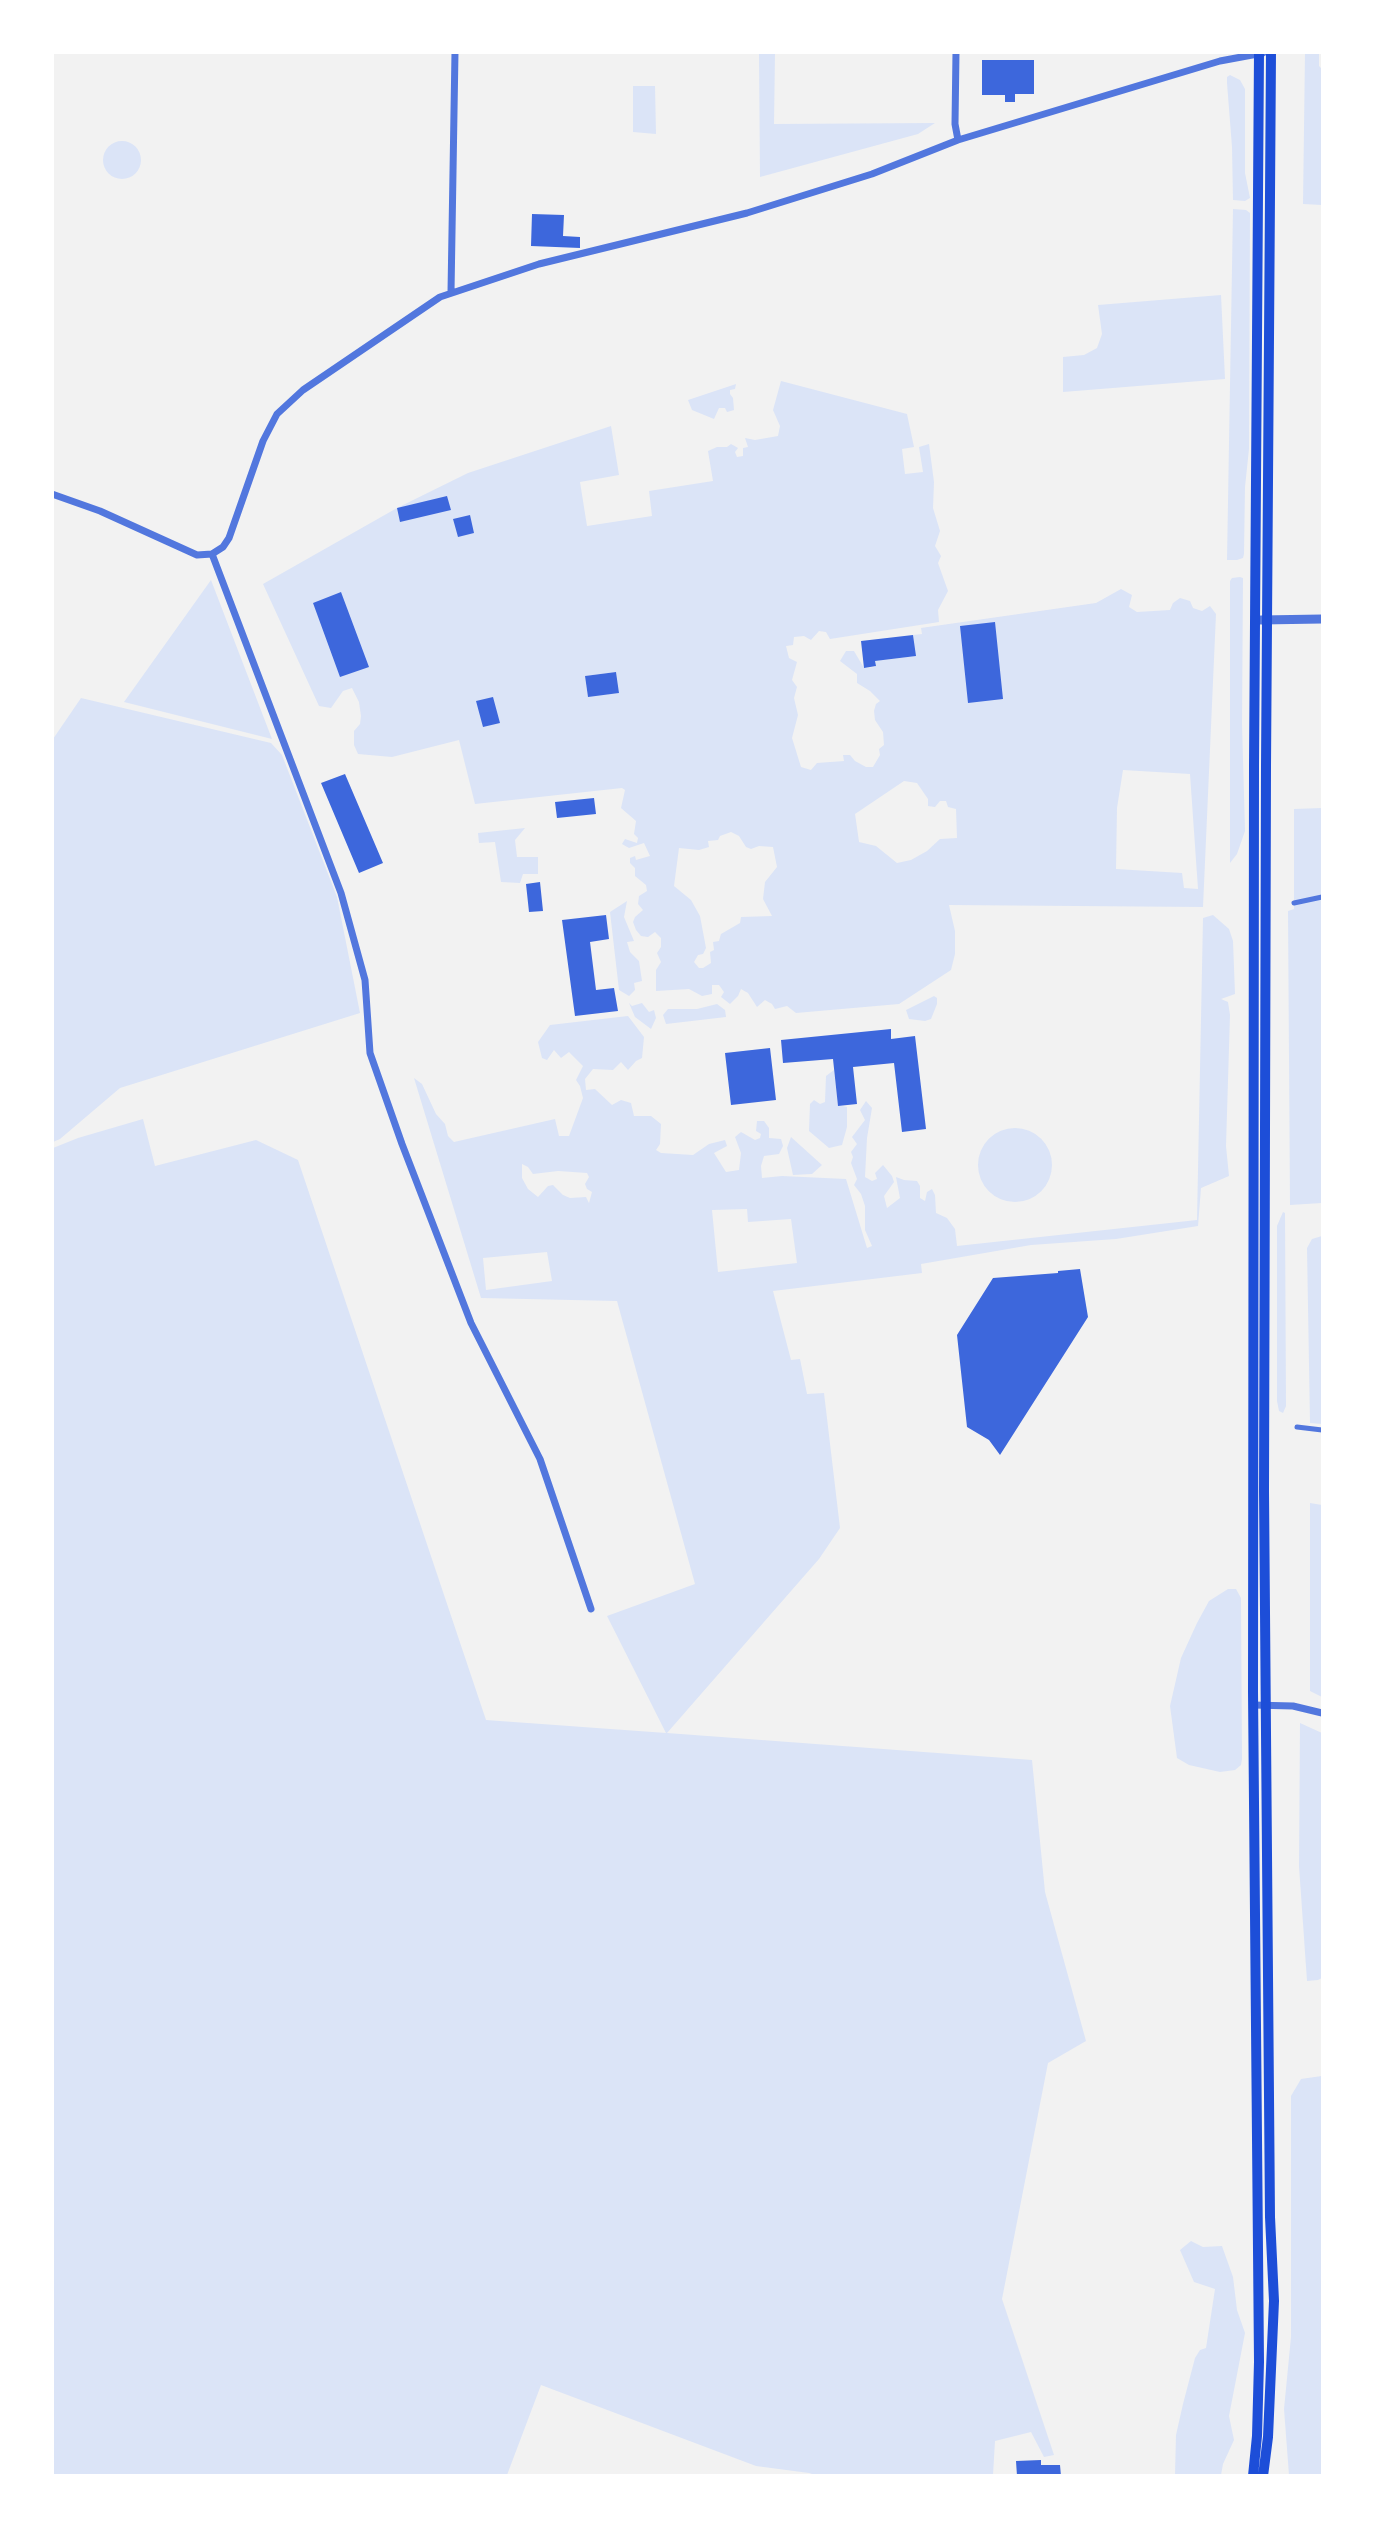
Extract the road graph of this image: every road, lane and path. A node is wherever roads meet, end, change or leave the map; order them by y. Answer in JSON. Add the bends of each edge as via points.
{"nodes":[{"id":1,"x":455,"y":52,"type":"edge"},
{"id":2,"x":956,"y":52,"type":"edge"},
{"id":3,"x":1259,"y":53,"type":"edge"},
{"id":4,"x":1271,"y":53,"type":"edge"},
{"id":5,"x":958,"y":140,"type":"junction"},
{"id":6,"x":451,"y":292,"type":"junction"},
{"id":7,"x":52,"y":494,"type":"edge"},
{"id":8,"x":212,"y":554,"type":"junction"},
{"id":9,"x":1322,"y":619,"type":"edge"},
{"id":10,"x":1261,"y":620,"type":"junction"},
{"id":11,"x":1322,"y":897,"type":"edge"},
{"id":12,"x":1294,"y":903,"type":"dead end"},
{"id":13,"x":1297,"y":1427,"type":"dead end"},
{"id":14,"x":1322,"y":1430,"type":"edge"},
{"id":15,"x":591,"y":1609,"type":"dead end"},
{"id":16,"x":1253,"y":1705,"type":"junction"},
{"id":17,"x":1266,"y":1705,"type":"junction"},
{"id":18,"x":1322,"y":1713,"type":"edge"},
{"id":19,"x":1253,"y":2476,"type":"edge"},
{"id":20,"x":1263,"y":2476,"type":"edge"}],
"edges":[{"from":1,"to":6,"type":"street"},
{"from":2,"to":5,"type":"street"},
{"from":3,"to":4,"type":"street"},
{"from":3,"to":5,"type":"street"},
{"from":3,"to":10,"type":"main road"},
{"from":4,"to":10,"type":"main road"},
{"from":5,"to":6,"type":"street","via":[[872,174],[747,213],[539,264]]},
{"from":6,"to":8,"type":"street","via":[[309,385],[281,410],[263,441],[229,538]]},
{"from":7,"to":8,"type":"street","via":[[197,555]]},
{"from":8,"to":15,"type":"street","via":[[341,893],[365,980],[370,1052],[402,1144],[471,1323],[540,1459]]},
{"from":9,"to":10,"type":"street"},
{"from":10,"to":16,"type":"main road"},
{"from":10,"to":17,"type":"main road"},
{"from":11,"to":12,"type":"street"},
{"from":13,"to":14,"type":"street"},
{"from":16,"to":17,"type":"street"},
{"from":16,"to":19,"type":"main road","via":[[1259,2362]]},
{"from":17,"to":18,"type":"street"},
{"from":17,"to":20,"type":"main road","via":[[1274,2301]]}]}
